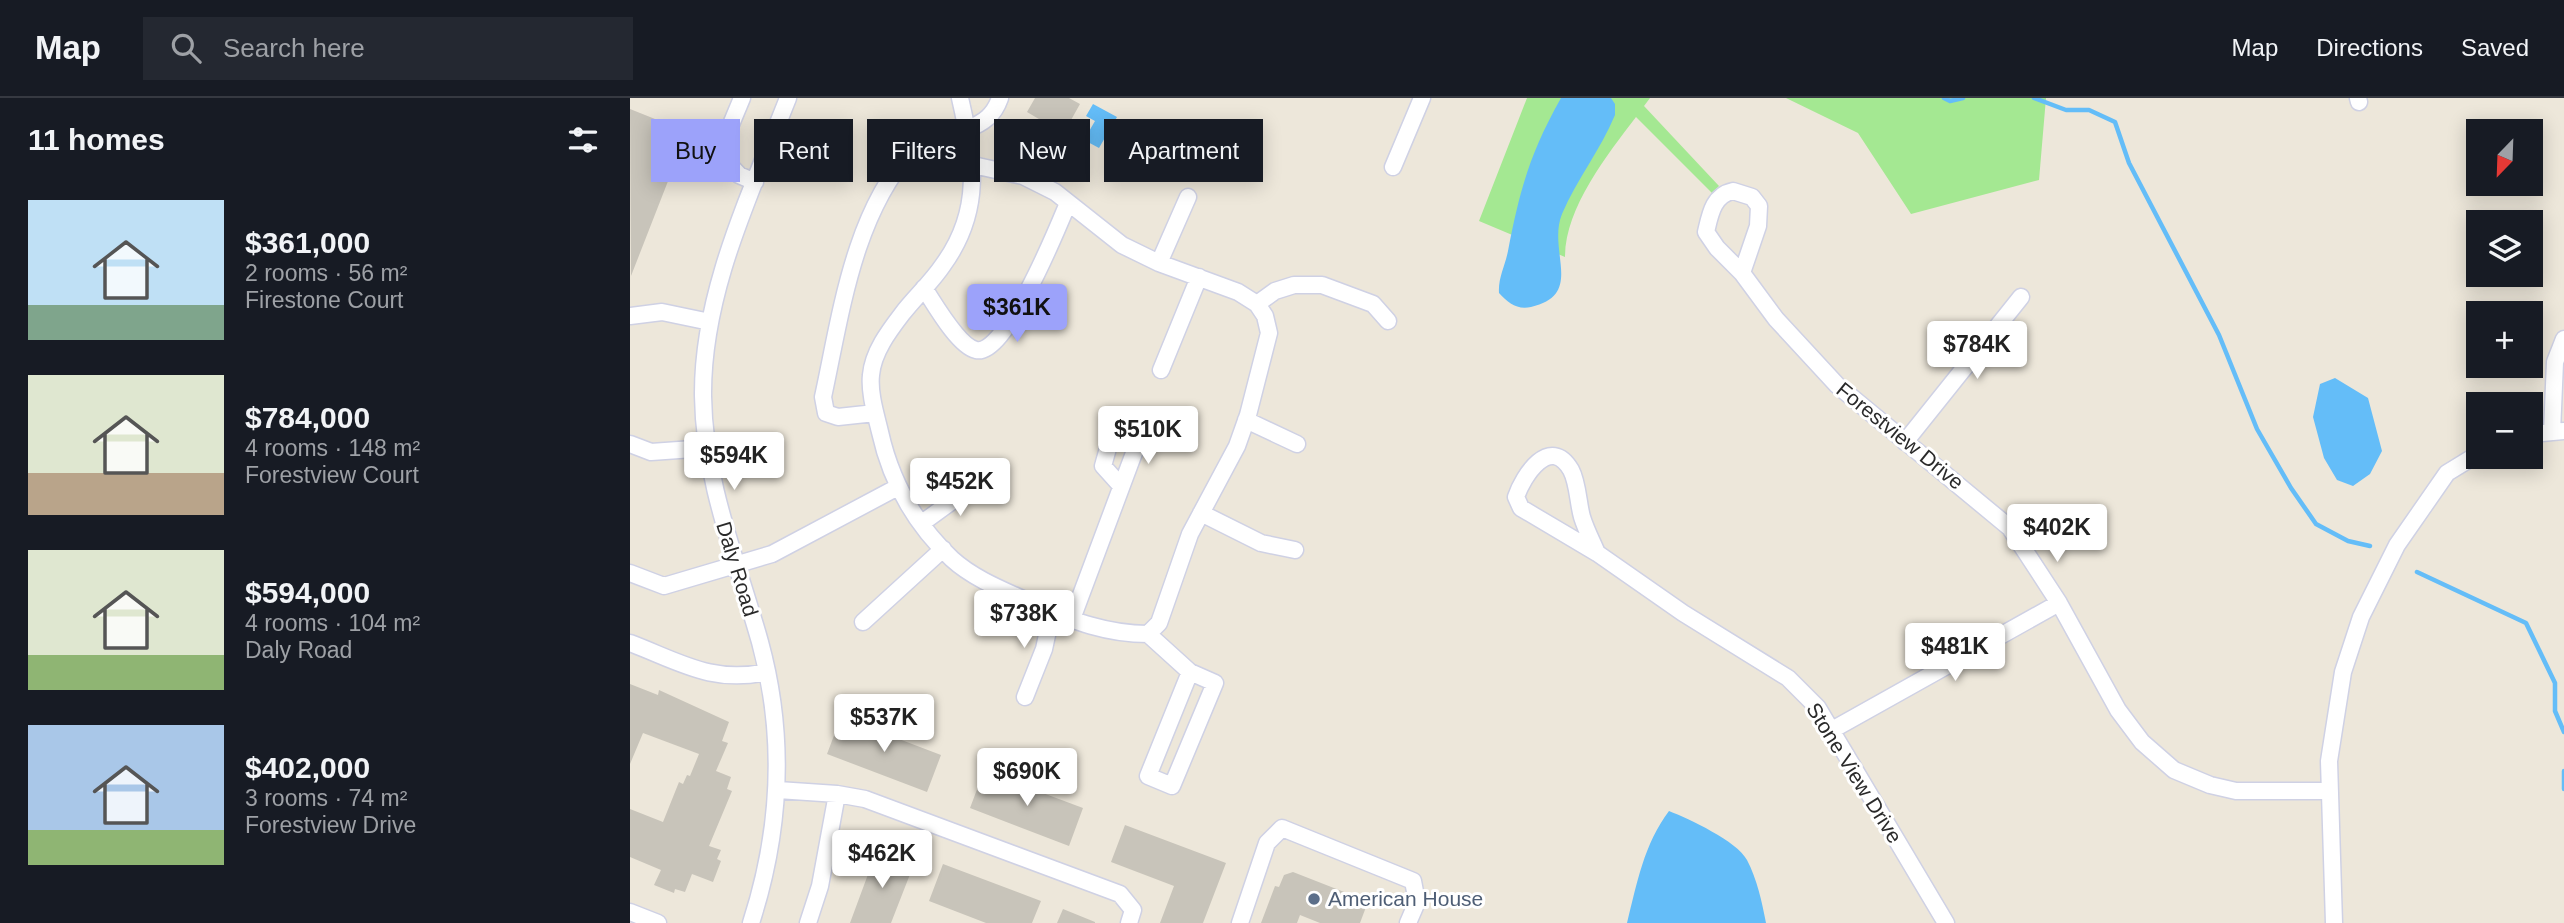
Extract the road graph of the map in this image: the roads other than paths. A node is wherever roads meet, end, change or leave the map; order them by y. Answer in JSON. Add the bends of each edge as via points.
{"nodes":[{"id":1,"x":742,"y":98,"type":"edge"},
{"id":2,"x":788,"y":98,"type":"edge"},
{"id":3,"x":960,"y":98,"type":"edge"},
{"id":4,"x":1000,"y":98,"type":"edge"},
{"id":5,"x":1422,"y":98,"type":"edge"},
{"id":6,"x":780,"y":119,"type":"edge"},
{"id":7,"x":965,"y":119,"type":"edge"},
{"id":8,"x":980,"y":125,"type":"edge"},
{"id":9,"x":980,"y":167,"type":"edge"},
{"id":10,"x":1393,"y":167,"type":"dead end"},
{"id":11,"x":754,"y":182,"type":"edge"},
{"id":12,"x":755,"y":182,"type":"edge"},
{"id":13,"x":889,"y":182,"type":"edge"},
{"id":14,"x":973,"y":182,"type":"edge"},
{"id":15,"x":1188,"y":197,"type":"dead end"},
{"id":16,"x":1068,"y":203,"type":"junction"},
{"id":17,"x":1159,"y":263,"type":"junction"},
{"id":18,"x":1742,"y":273,"type":"junction"},
{"id":19,"x":1199,"y":278,"type":"junction"},
{"id":20,"x":923,"y":288,"type":"junction"},
{"id":21,"x":2021,"y":297,"type":"dead end"},
{"id":22,"x":1257,"y":304,"type":"junction"},
{"id":23,"x":630,"y":316,"type":"edge"},
{"id":24,"x":710,"y":321,"type":"junction"},
{"id":25,"x":1388,"y":321,"type":"dead end"},
{"id":26,"x":2564,"y":339,"type":"edge"},
{"id":27,"x":1161,"y":370,"type":"dead end"},
{"id":28,"x":875,"y":413,"type":"junction"},
{"id":29,"x":1246,"y":420,"type":"junction"},
{"id":30,"x":2558,"y":432,"type":"edge"},
{"id":31,"x":1905,"y":443,"type":"junction"},
{"id":32,"x":630,"y":444,"type":"edge"},
{"id":33,"x":1297,"y":444,"type":"dead end"},
{"id":34,"x":707,"y":447,"type":"junction"},
{"id":35,"x":2466,"y":461,"type":"edge"},
{"id":36,"x":977,"y":483,"type":"dead end"},
{"id":37,"x":1121,"y":486,"type":"dead end"},
{"id":38,"x":896,"y":488,"type":"junction"},
{"id":39,"x":1200,"y":513,"type":"junction"},
{"id":40,"x":922,"y":523,"type":"junction"},
{"id":41,"x":943,"y":549,"type":"junction"},
{"id":42,"x":1295,"y":550,"type":"dead end"},
{"id":43,"x":1597,"y":553,"type":"junction"},
{"id":44,"x":735,"y":564,"type":"junction"},
{"id":45,"x":630,"y":573,"type":"edge"},
{"id":46,"x":2059,"y":603,"type":"junction"},
{"id":47,"x":1052,"y":612,"type":"junction"},
{"id":48,"x":1072,"y":619,"type":"junction"},
{"id":49,"x":863,"y":622,"type":"dead end"},
{"id":50,"x":1148,"y":634,"type":"junction"},
{"id":51,"x":630,"y":643,"type":"edge"},
{"id":52,"x":767,"y":672,"type":"junction"},
{"id":53,"x":1190,"y":672,"type":"junction"},
{"id":54,"x":1025,"y":696,"type":"dead end"},
{"id":55,"x":1832,"y":730,"type":"junction"},
{"id":56,"x":778,"y":790,"type":"junction"},
{"id":57,"x":2329,"y":791,"type":"junction"},
{"id":58,"x":837,"y":794,"type":"junction"},
{"id":59,"x":630,"y":912,"type":"edge"},
{"id":60,"x":658,"y":923,"type":"edge"},
{"id":61,"x":751,"y":923,"type":"edge"},
{"id":62,"x":808,"y":923,"type":"edge"},
{"id":63,"x":1129,"y":923,"type":"edge"},
{"id":64,"x":1240,"y":923,"type":"edge"},
{"id":65,"x":1408,"y":923,"type":"edge"},
{"id":66,"x":1946,"y":923,"type":"edge"},
{"id":67,"x":2334,"y":923,"type":"edge"}],
"edges":[{"from":1,"to":11,"type":"street","via":[[727,134],[725,160],[739,175]]},
{"from":2,"to":6,"type":"street","name":"Daly Road"},
{"from":3,"to":7,"type":"street"},
{"from":4,"to":8,"type":"street"},
{"from":5,"to":10,"type":"street"},
{"from":9,"to":16,"type":"street","via":[[1023,176]]},
{"from":12,"to":24,"type":"street","name":"Daly Road"},
{"from":13,"to":28,"type":"street","via":[[855,257],[823,397],[826,412],[838,417]]},
{"from":14,"to":20,"type":"street","via":[[965,224],[944,264]]},
{"from":15,"to":17,"type":"street"},
{"from":16,"to":17,"type":"street","via":[[1112,239]]},
{"from":16,"to":20,"type":"street","via":[[1028,291],[1004,331],[985,349],[968,346]]},
{"from":17,"to":19,"type":"street"},
{"from":18,"to":18,"type":"street","name":"Forestview Drive","via":[[1758,226],[1759,206],[1752,197],[1733,191],[1717,198],[1706,232]]},
{"from":18,"to":31,"type":"street","name":"Forestview Drive","via":[[1772,314],[1837,385]]},
{"from":19,"to":22,"type":"street"},
{"from":19,"to":27,"type":"street"},
{"from":20,"to":28,"type":"street","via":[[884,338],[871,374]]},
{"from":21,"to":31,"type":"street"},
{"from":22,"to":25,"type":"street","via":[[1294,285],[1322,285],[1373,304]]},
{"from":22,"to":29,"type":"street","via":[[1269,332]]},
{"from":23,"to":24,"type":"street","via":[[662,312]]},
{"from":24,"to":34,"type":"street","name":"Daly Road","via":[[703,394]]},
{"from":26,"to":30,"type":"street","via":[[2555,362]]},
{"from":28,"to":38,"type":"street"},
{"from":29,"to":33,"type":"street"},
{"from":29,"to":39,"type":"street"},
{"from":31,"to":46,"type":"street","name":"Forestview Drive","via":[[2010,528]]},
{"from":32,"to":34,"type":"street","via":[[650,452]]},
{"from":34,"to":44,"type":"street","name":"Daly Road"},
{"from":35,"to":57,"type":"street","via":[[2447,473],[2413,519],[2361,617],[2332,726]]},
{"from":36,"to":40,"type":"street"},
{"from":37,"to":48,"type":"street"},
{"from":38,"to":40,"type":"street"},
{"from":38,"to":44,"type":"street","via":[[792,546]]},
{"from":39,"to":42,"type":"street","via":[[1261,543]]},
{"from":39,"to":50,"type":"street","via":[[1159,623]]},
{"from":40,"to":41,"type":"street"},
{"from":41,"to":47,"type":"street","via":[[993,585]]},
{"from":41,"to":49,"type":"street"},
{"from":43,"to":43,"type":"street","name":"Stone View Drive","via":[[1521,508],[1516,497],[1520,483],[1542,458],[1566,463],[1573,474]]},
{"from":43,"to":55,"type":"street","name":"Stone View Drive","via":[[1788,678],[1818,708]]},
{"from":44,"to":45,"type":"street","via":[[664,586]]},
{"from":44,"to":52,"type":"street","name":"Daly Road"},
{"from":46,"to":55,"type":"street"},
{"from":46,"to":57,"type":"street","name":"Forestview Drive","via":[[2118,710],[2142,742],[2174,770],[2236,791]]},
{"from":47,"to":48,"type":"street"},
{"from":47,"to":54,"type":"street","via":[[1044,649]]},
{"from":48,"to":50,"type":"street","via":[[1117,634]]},
{"from":50,"to":53,"type":"street"},
{"from":51,"to":52,"type":"street","via":[[717,676],[738,678]]},
{"from":52,"to":56,"type":"street","name":"Daly Road","via":[[775,714]]},
{"from":53,"to":53,"type":"street","via":[[1148,776],[1172,786],[1215,683]]},
{"from":55,"to":66,"type":"street","name":"Stone View Drive"},
{"from":56,"to":58,"type":"street"},
{"from":56,"to":61,"type":"street","name":"Daly Road","via":[[771,844]]},
{"from":57,"to":67,"type":"street"},
{"from":58,"to":62,"type":"street","via":[[820,886]]},
{"from":58,"to":63,"type":"street","via":[[865,799],[1120,894],[1133,910]]},
{"from":59,"to":60,"type":"street"},
{"from":64,"to":65,"type":"street","via":[[1266,843],[1282,828],[1413,881],[1417,902]]}]}
